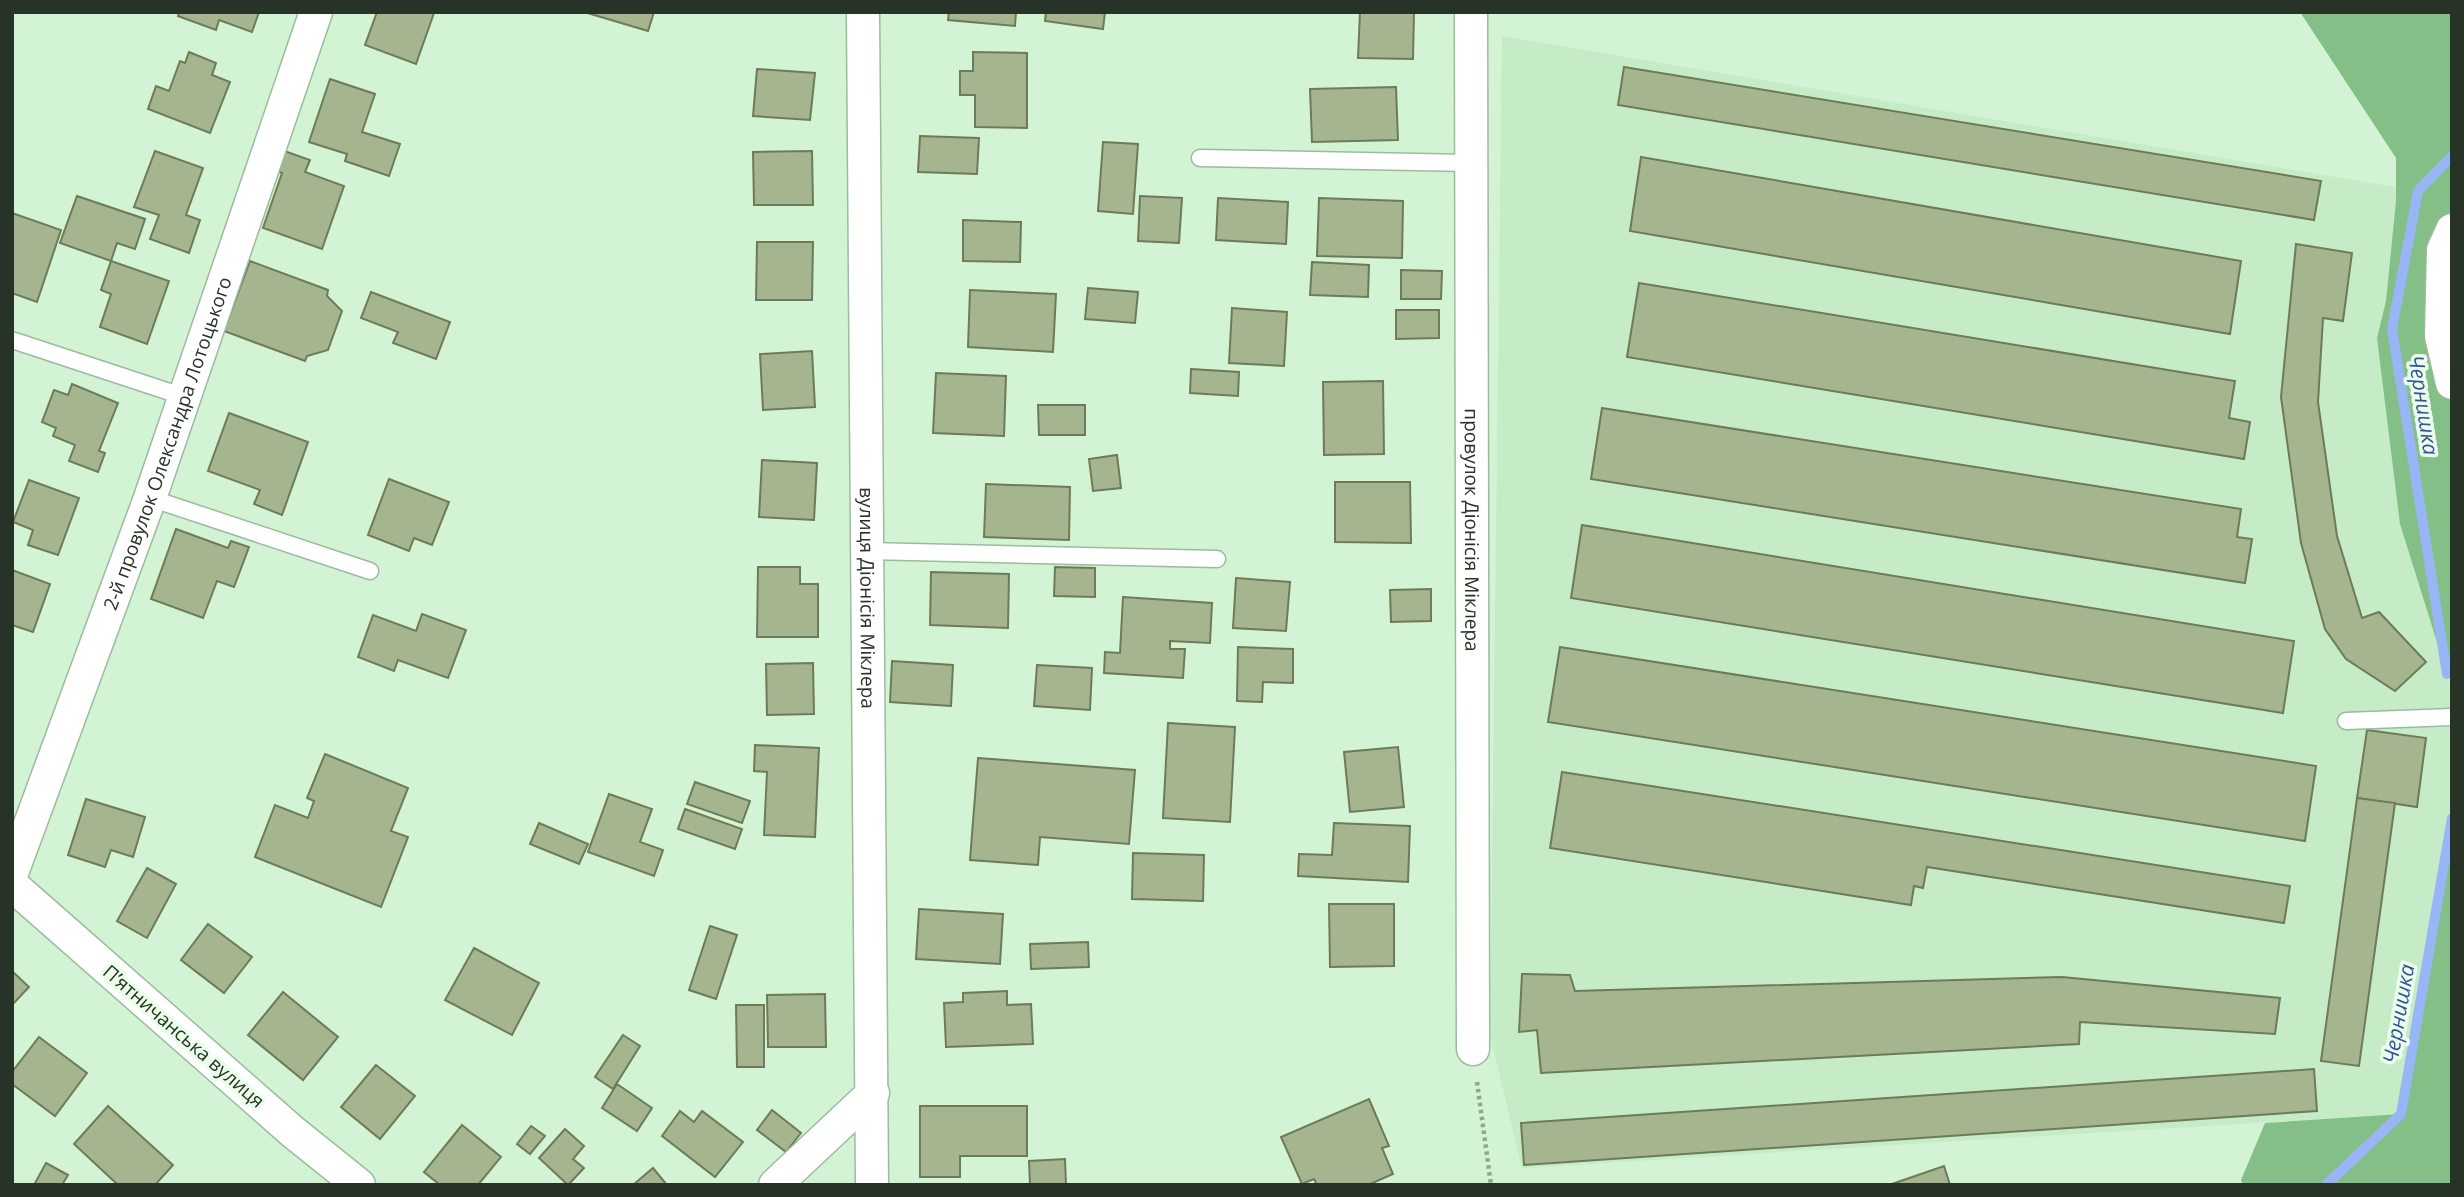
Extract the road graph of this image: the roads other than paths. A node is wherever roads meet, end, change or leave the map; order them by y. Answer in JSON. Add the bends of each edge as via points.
{"nodes":[{"id":1,"x":316,"y":12,"type":"edge"},
{"id":2,"x":863,"y":12,"type":"edge"},
{"id":3,"x":1471,"y":12,"type":"edge"},
{"id":4,"x":1200,"y":158,"type":"dead end"},
{"id":5,"x":1470,"y":163,"type":"junction"},
{"id":6,"x":2452,"y":230,"type":"edge"},
{"id":7,"x":15,"y":341,"type":"dead end"},
{"id":8,"x":2452,"y":383,"type":"edge"},
{"id":9,"x":185,"y":397,"type":"junction"},
{"id":10,"x":150,"y":498,"type":"junction"},
{"id":11,"x":868,"y":551,"type":"junction"},
{"id":12,"x":1216,"y":559,"type":"dead end"},
{"id":13,"x":370,"y":570,"type":"dead end"},
{"id":14,"x":2452,"y":717,"type":"edge"},
{"id":15,"x":2346,"y":721,"type":"dead end"},
{"id":16,"x":12,"y":873,"type":"edge"},
{"id":17,"x":12,"y":885,"type":"edge"},
{"id":18,"x":1473,"y":1049,"type":"road end"},
{"id":19,"x":873,"y":1093,"type":"junction"},
{"id":20,"x":359,"y":1185,"type":"edge"},
{"id":21,"x":775,"y":1185,"type":"edge"},
{"id":22,"x":872,"y":1185,"type":"edge"}],
"edges":[{"from":1,"to":9,"type":"street","name":"2-й провулок Олександра Лотоцького"},
{"from":2,"to":11,"type":"street","name":"вулиця Діонісія Міклера"},
{"from":3,"to":5,"type":"street","name":"провулок Діонісія Міклера"},
{"from":4,"to":5,"type":"lane"},
{"from":5,"to":18,"type":"street","name":"провулок Діонісія Міклера"},
{"from":6,"to":8,"type":"street","via":[[2443,250],[2441,336]]},
{"from":7,"to":9,"type":"lane"},
{"from":9,"to":10,"type":"street","name":"2-й провулок Олександра Лотоцького"},
{"from":10,"to":13,"type":"lane"},
{"from":10,"to":16,"type":"street","name":"2-й провулок Олександра Лотоцького"},
{"from":11,"to":12,"type":"lane"},
{"from":11,"to":19,"type":"street","name":"вулиця Діонісія Міклера"},
{"from":14,"to":15,"type":"lane"},
{"from":17,"to":20,"type":"street","name":"Пʼятничанська вулиця"},
{"from":19,"to":21,"type":"street"},
{"from":19,"to":22,"type":"street","name":"вулиця Діонісія Міклера"}]}
